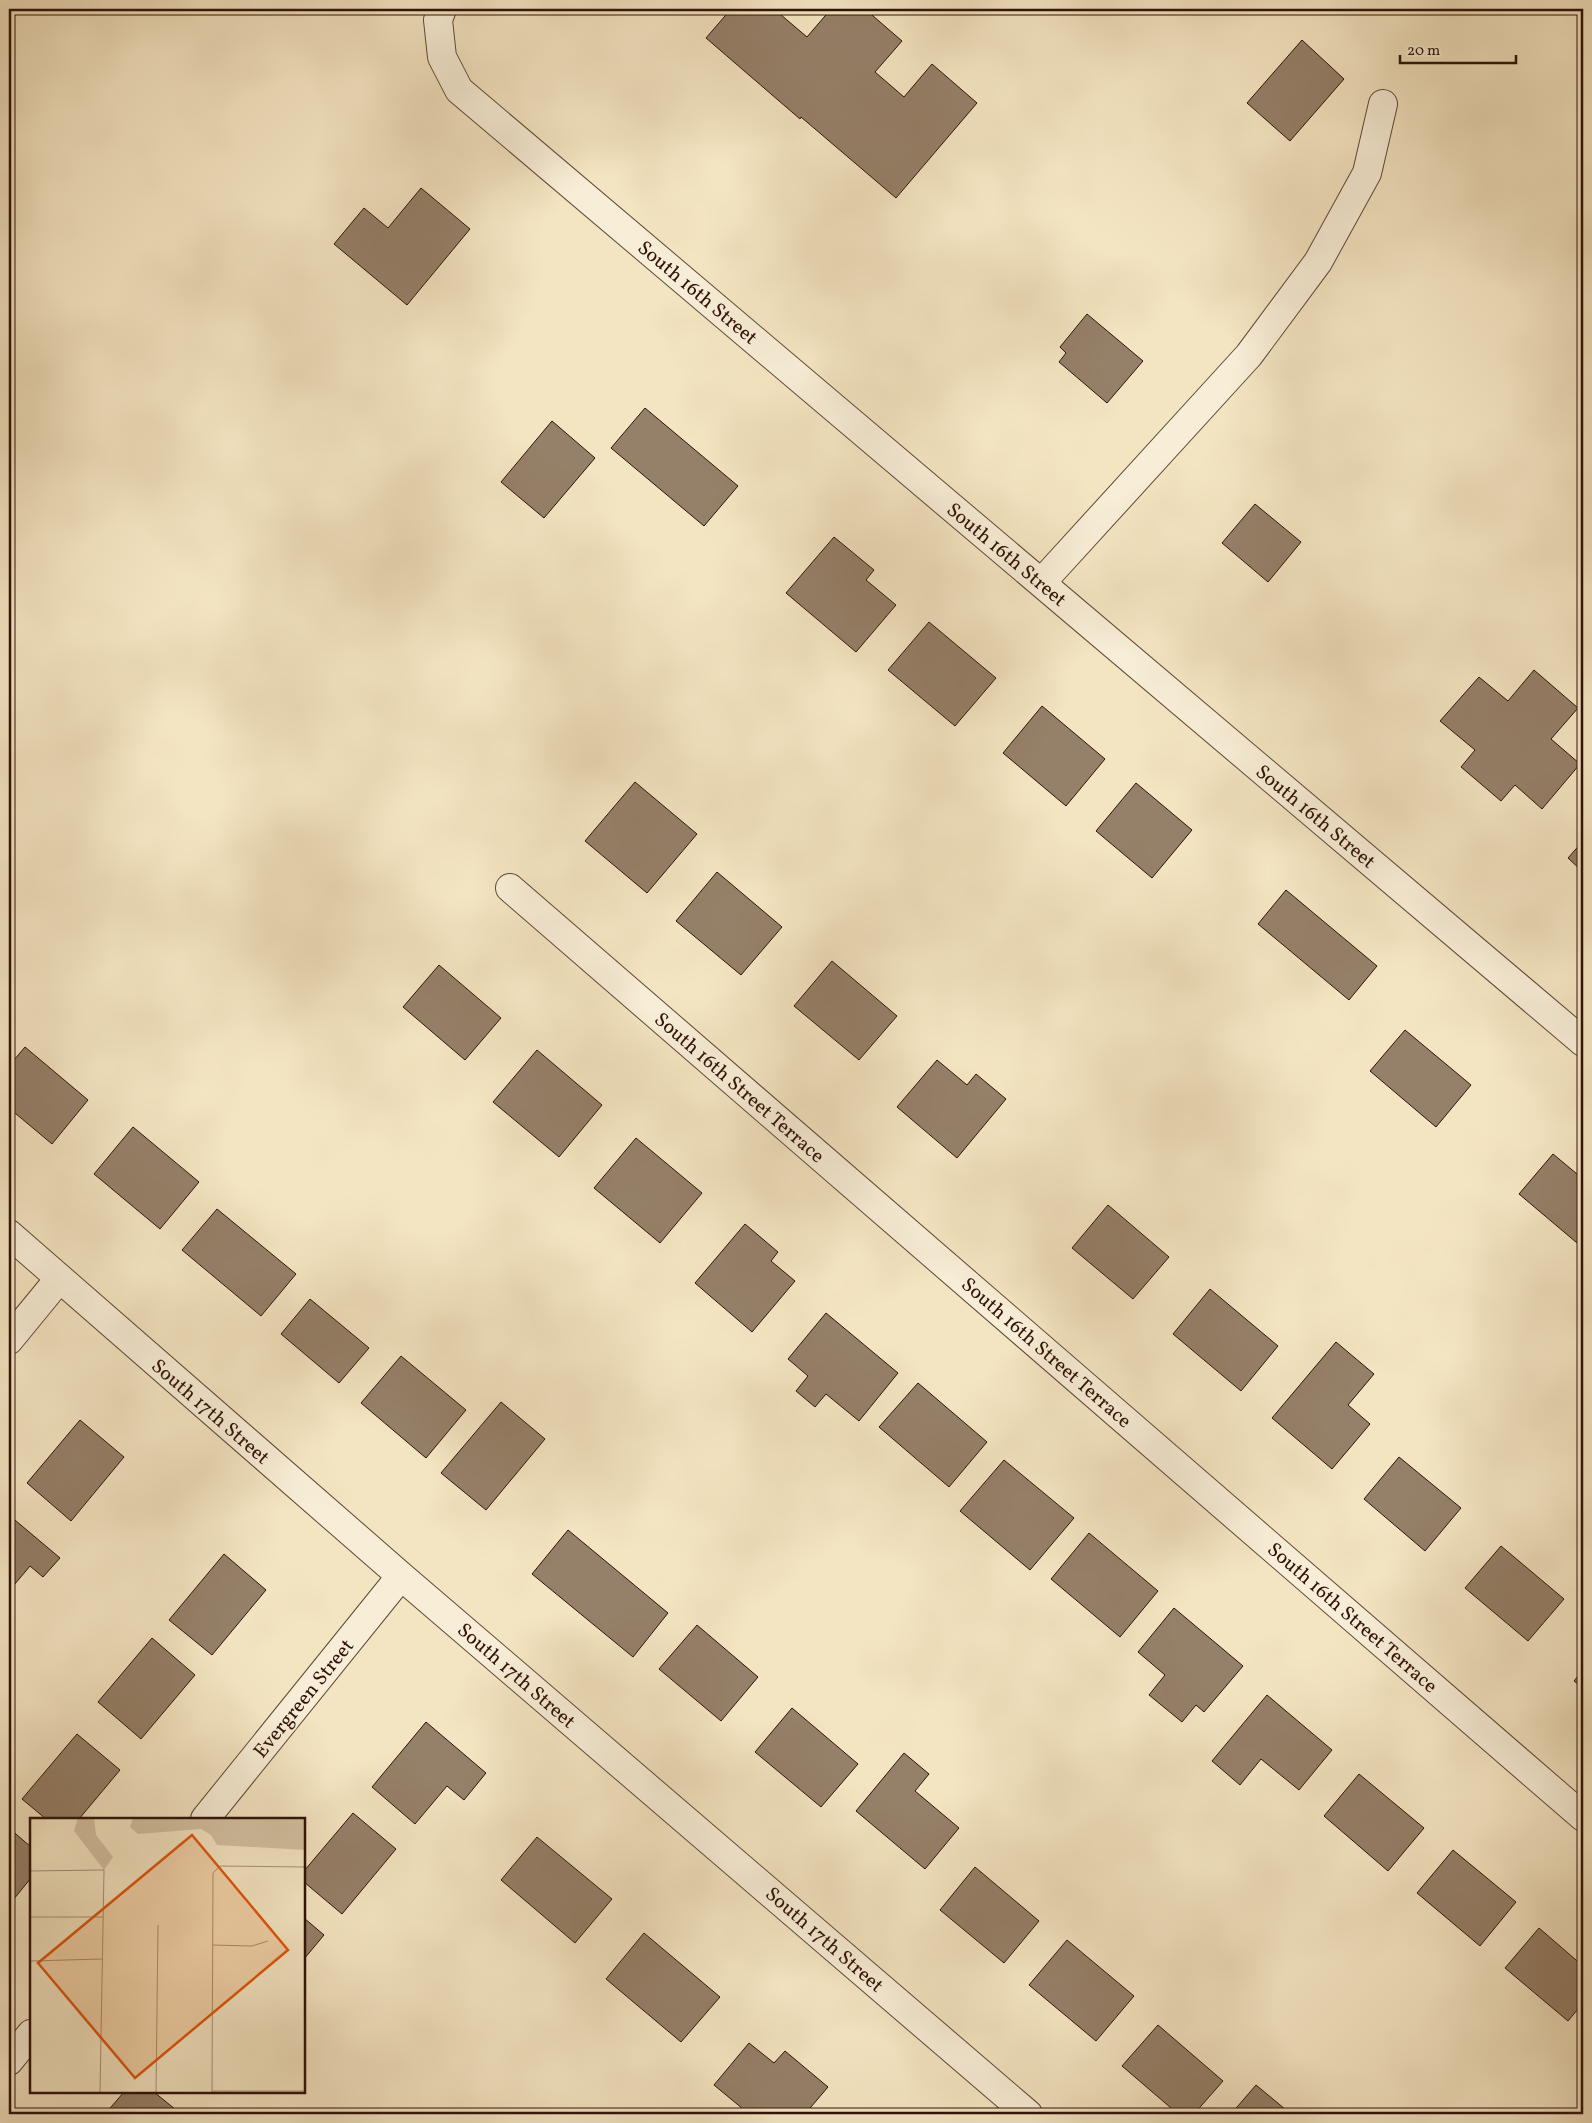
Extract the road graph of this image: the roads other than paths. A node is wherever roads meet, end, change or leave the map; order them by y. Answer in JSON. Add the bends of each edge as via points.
{"nodes":[{"id":1,"x":442,"y":9,"type":"edge"},
{"id":2,"x":1383,"y":104,"type":"dead end"},
{"id":3,"x":1041,"y":583,"type":"junction"},
{"id":4,"x":510,"y":888,"type":"dead end"},
{"id":5,"x":1583,"y":1042,"type":"edge"},
{"id":6,"x":9,"y":1234,"type":"edge"},
{"id":7,"x":59,"y":1279,"type":"junction"},
{"id":8,"x":9,"y":1340,"type":"edge"},
{"id":9,"x":401,"y":1576,"type":"junction"},
{"id":10,"x":1583,"y":1817,"type":"edge"},
{"id":11,"x":205,"y":1818,"type":"edge"},
{"id":12,"x":30,"y":2035,"type":"edge"},
{"id":13,"x":9,"y":2061,"type":"edge"},
{"id":14,"x":1028,"y":2114,"type":"edge"}],
"edges":[{"from":1,"to":3,"type":"street","name":"South 16th Street","via":[[438,20],[442,57],[459,90]]},
{"from":2,"to":3,"type":"street","via":[[1367,173],[1318,262],[1249,355]]},
{"from":3,"to":5,"type":"street","name":"South 16th Street"},
{"from":4,"to":10,"type":"street","name":"South 16th Street Terrace"},
{"from":6,"to":7,"type":"street","name":"South 17th Street"},
{"from":7,"to":8,"type":"street"},
{"from":7,"to":9,"type":"street","name":"South 17th Street"},
{"from":9,"to":11,"type":"street","name":"Evergreen Street"},
{"from":9,"to":14,"type":"street","name":"South 17th Street"},
{"from":12,"to":13,"type":"street"}]}
